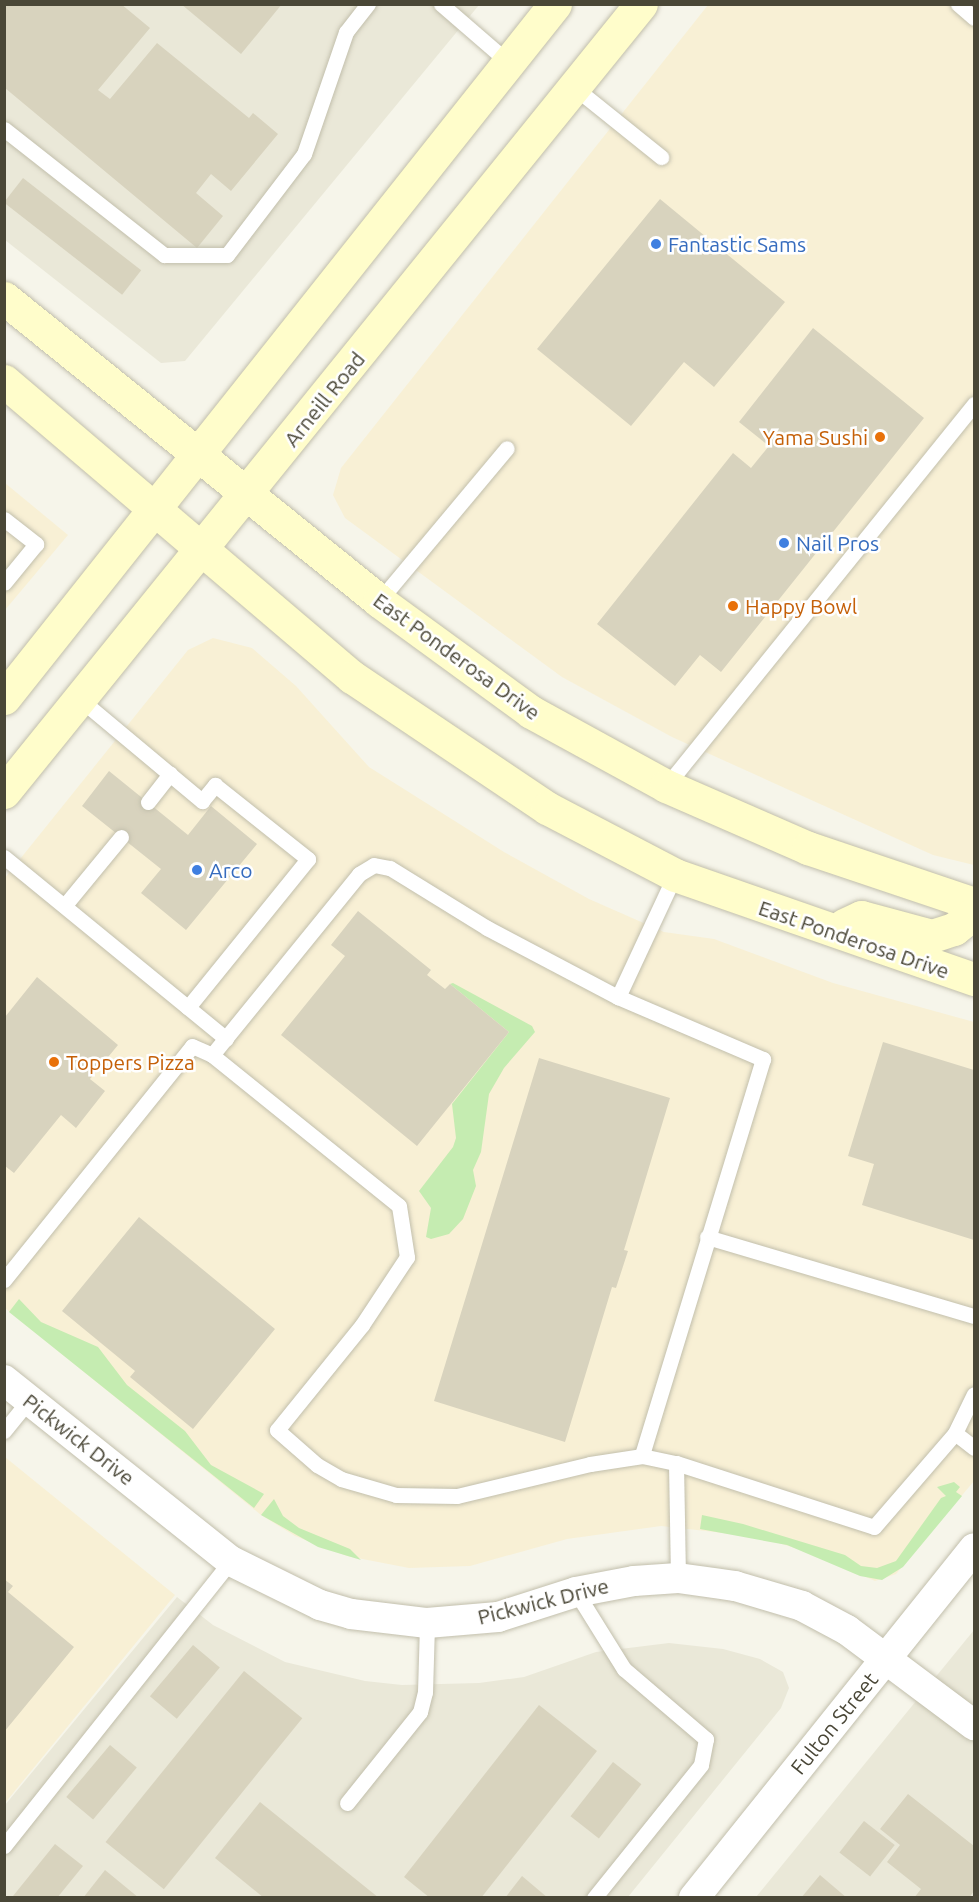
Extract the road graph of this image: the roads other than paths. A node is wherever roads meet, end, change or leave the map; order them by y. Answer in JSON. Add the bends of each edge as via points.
{"nodes":[{"id":1,"x":368,"y":4,"type":"edge"},
{"id":2,"x":441,"y":4,"type":"edge"},
{"id":3,"x":555,"y":4,"type":"edge"},
{"id":4,"x":641,"y":4,"type":"edge"},
{"id":5,"x":958,"y":4,"type":"edge"},
{"id":6,"x":975,"y":18,"type":"edge"},
{"id":7,"x":508,"y":62,"type":"junction"},
{"id":8,"x":574,"y":87,"type":"junction"},
{"id":9,"x":4,"y":129,"type":"edge"},
{"id":10,"x":662,"y":157,"type":"dead end"},
{"id":11,"x":4,"y":298,"type":"edge"},
{"id":12,"x":4,"y":381,"type":"edge"},
{"id":13,"x":975,"y":404,"type":"edge"},
{"id":14,"x":507,"y":448,"type":"dead end"},
{"id":15,"x":201,"y":455,"type":"junction"},
{"id":16,"x":249,"y":494,"type":"junction"},
{"id":17,"x":157,"y":508,"type":"junction"},
{"id":18,"x":4,"y":519,"type":"edge"},
{"id":19,"x":202,"y":549,"type":"junction"},
{"id":20,"x":4,"y":584,"type":"edge"},
{"id":21,"x":379,"y":601,"type":"junction"},
{"id":22,"x":4,"y":698,"type":"edge"},
{"id":23,"x":81,"y":700,"type":"junction"},
{"id":24,"x":170,"y":774,"type":"junction"},
{"id":25,"x":666,"y":786,"type":"junction"},
{"id":26,"x":4,"y":792,"type":"edge"},
{"id":27,"x":148,"y":802,"type":"dead end"},
{"id":28,"x":121,"y":837,"type":"dead end"},
{"id":29,"x":4,"y":857,"type":"edge"},
{"id":30,"x":675,"y":875,"type":"junction"},
{"id":31,"x":975,"y":904,"type":"edge"},
{"id":32,"x":65,"y":905,"type":"junction"},
{"id":33,"x":975,"y":913,"type":"edge"},
{"id":34,"x":834,"y":929,"type":"junction"},
{"id":35,"x":975,"y":979,"type":"edge"},
{"id":36,"x":618,"y":997,"type":"junction"},
{"id":37,"x":188,"y":1007,"type":"junction"},
{"id":38,"x":226,"y":1039,"type":"junction"},
{"id":39,"x":212,"y":1055,"type":"junction"},
{"id":40,"x":707,"y":1237,"type":"junction"},
{"id":41,"x":4,"y":1280,"type":"edge"},
{"id":42,"x":975,"y":1316,"type":"edge"},
{"id":43,"x":4,"y":1380,"type":"edge"},
{"id":44,"x":975,"y":1394,"type":"edge"},
{"id":45,"x":29,"y":1400,"type":"junction"},
{"id":46,"x":4,"y":1431,"type":"edge"},
{"id":47,"x":955,"y":1433,"type":"junction"},
{"id":48,"x":975,"y":1448,"type":"edge"},
{"id":49,"x":642,"y":1456,"type":"junction"},
{"id":50,"x":676,"y":1463,"type":"junction"},
{"id":51,"x":975,"y":1548,"type":"edge"},
{"id":52,"x":231,"y":1561,"type":"junction"},
{"id":53,"x":678,"y":1578,"type":"junction"},
{"id":54,"x":576,"y":1592,"type":"junction"},
{"id":55,"x":427,"y":1623,"type":"junction"},
{"id":56,"x":887,"y":1657,"type":"junction"},
{"id":57,"x":975,"y":1725,"type":"edge"},
{"id":58,"x":347,"y":1803,"type":"dead end"},
{"id":59,"x":4,"y":1846,"type":"edge"},
{"id":60,"x":594,"y":1898,"type":"edge"},
{"id":61,"x":694,"y":1898,"type":"edge"}],
"edges":[{"from":1,"to":9,"type":"lane","via":[[346,32],[304,154],[227,255],[164,255]]},
{"from":2,"to":7,"type":"lane"},
{"from":3,"to":7,"type":"main road"},
{"from":4,"to":8,"type":"main road","name":"Arneill Road"},
{"from":5,"to":6,"type":"lane"},
{"from":7,"to":15,"type":"main road"},
{"from":8,"to":10,"type":"lane"},
{"from":8,"to":16,"type":"main road","name":"Arneill Road"},
{"from":11,"to":15,"type":"main road","name":"East Ponderosa Drive"},
{"from":12,"to":17,"type":"main road","name":"East Ponderosa Drive"},
{"from":13,"to":25,"type":"lane"},
{"from":14,"to":21,"type":"lane"},
{"from":15,"to":16,"type":"main road","name":"East Ponderosa Drive"},
{"from":15,"to":17,"type":"main road"},
{"from":16,"to":19,"type":"main road","name":"Arneill Road"},
{"from":16,"to":21,"type":"main road","name":"East Ponderosa Drive"},
{"from":17,"to":19,"type":"main road","name":"East Ponderosa Drive"},
{"from":17,"to":22,"type":"main road"},
{"from":18,"to":20,"type":"lane","via":[[36,544]]},
{"from":19,"to":23,"type":"main road","name":"Arneill Road"},
{"from":19,"to":30,"type":"main road","name":"East Ponderosa Drive","via":[[352,677],[465,756],[547,808]]},
{"from":21,"to":25,"type":"main road","name":"East Ponderosa Drive","via":[[531,712]]},
{"from":23,"to":24,"type":"lane"},
{"from":23,"to":26,"type":"main road","name":"Arneill Road"},
{"from":24,"to":27,"type":"lane"},
{"from":24,"to":37,"type":"lane","via":[[202,801],[215,785],[308,859]]},
{"from":25,"to":31,"type":"main road","name":"East Ponderosa Drive","via":[[808,848]]},
{"from":28,"to":32,"type":"lane"},
{"from":29,"to":32,"type":"lane"},
{"from":30,"to":34,"type":"main road","name":"East Ponderosa Drive","via":[[762,908]]},
{"from":30,"to":36,"type":"lane"},
{"from":32,"to":37,"type":"lane"},
{"from":33,"to":34,"type":"main road","via":[[954,930],[932,936],[861,917]]},
{"from":34,"to":35,"type":"main road","name":"East Ponderosa Drive"},
{"from":36,"to":38,"type":"lane","via":[[487,928],[390,868],[375,866],[359,874]]},
{"from":36,"to":40,"type":"lane","via":[[763,1059]]},
{"from":37,"to":38,"type":"lane"},
{"from":38,"to":39,"type":"lane"},
{"from":39,"to":41,"type":"lane","via":[[192,1046]]},
{"from":39,"to":49,"type":"lane","via":[[399,1206],[407,1257],[362,1324],[277,1430],[317,1465],[341,1479],[415,1497],[456,1496],[590,1464]]},
{"from":40,"to":42,"type":"lane"},
{"from":40,"to":49,"type":"lane"},
{"from":43,"to":45,"type":"street","name":"Pickwick Drive"},
{"from":44,"to":47,"type":"lane"},
{"from":45,"to":46,"type":"lane"},
{"from":45,"to":52,"type":"street","name":"Pickwick Drive"},
{"from":47,"to":48,"type":"lane"},
{"from":47,"to":50,"type":"lane","via":[[874,1527]]},
{"from":49,"to":50,"type":"lane"},
{"from":50,"to":53,"type":"lane"},
{"from":51,"to":56,"type":"street","name":"Fulton Street"},
{"from":52,"to":55,"type":"street","name":"Pickwick Drive","via":[[320,1605],[351,1614]]},
{"from":52,"to":59,"type":"lane"},
{"from":53,"to":54,"type":"street","name":"Pickwick Drive","via":[[612,1583]]},
{"from":53,"to":56,"type":"street","name":"Pickwick Drive","via":[[735,1586],[802,1606]]},
{"from":54,"to":55,"type":"street","name":"Pickwick Drive","via":[[498,1617]]},
{"from":54,"to":60,"type":"lane","via":[[624,1669],[706,1739],[701,1765]]},
{"from":55,"to":58,"type":"lane","via":[[420,1712]]},
{"from":56,"to":57,"type":"street","name":"Pickwick Drive"},
{"from":56,"to":61,"type":"street","name":"Fulton Street"}]}
